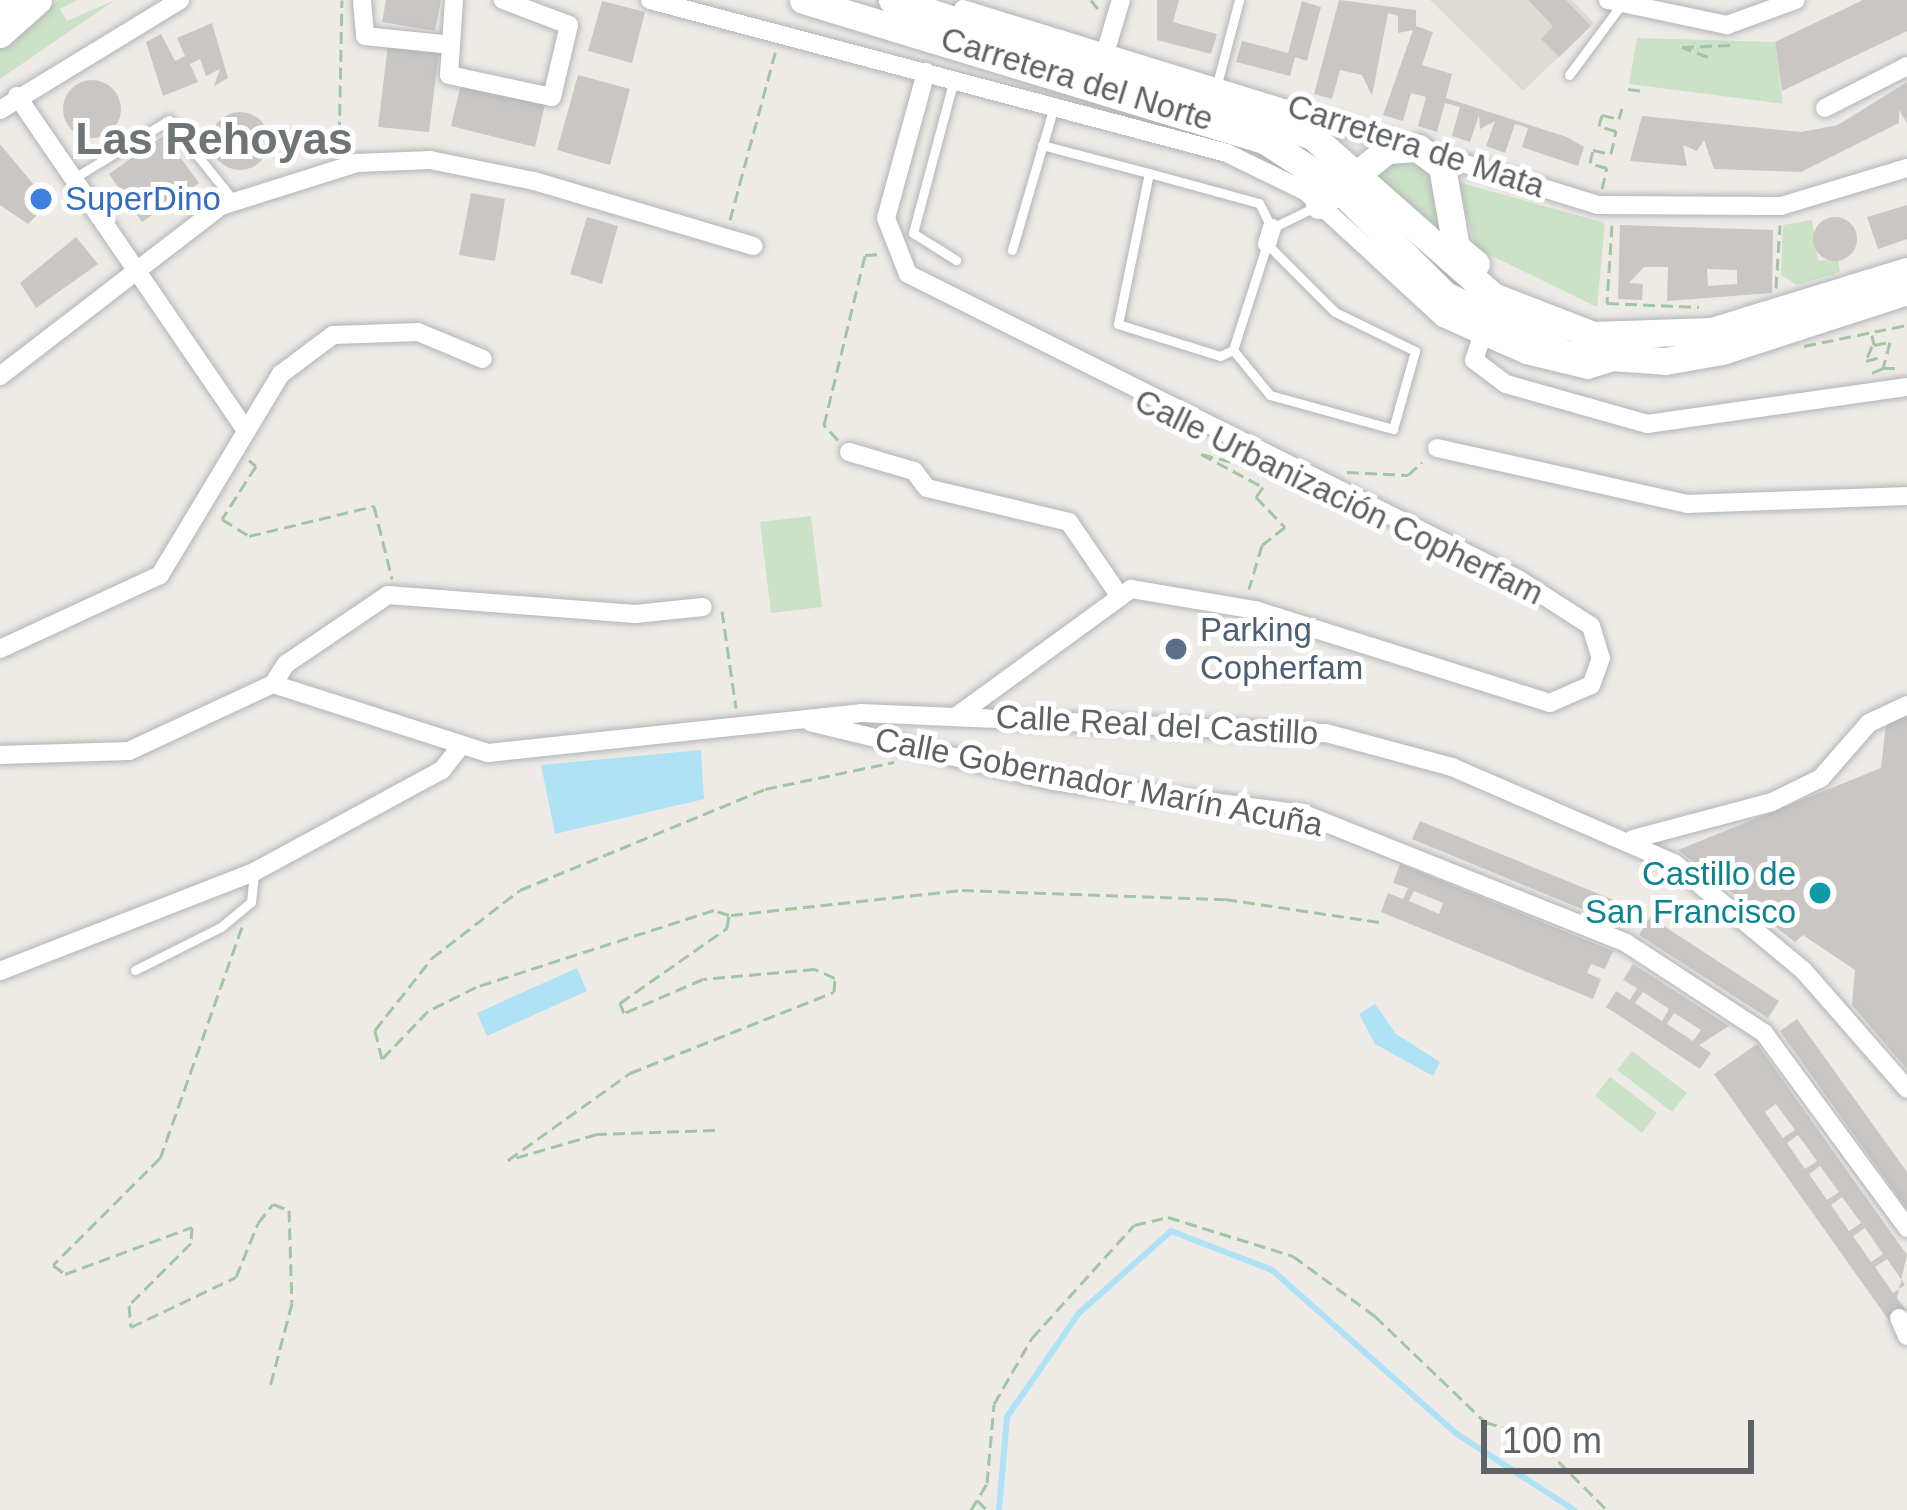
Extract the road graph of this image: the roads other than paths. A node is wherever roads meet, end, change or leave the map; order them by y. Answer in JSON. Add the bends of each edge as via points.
{"nodes":[{"id":1,"x":8,"y":0,"type":"edge"},
{"id":2,"x":38,"y":0,"type":"edge"},
{"id":3,"x":180,"y":0,"type":"edge"},
{"id":4,"x":362,"y":0,"type":"edge"},
{"id":5,"x":454,"y":0,"type":"edge"},
{"id":6,"x":503,"y":0,"type":"edge"},
{"id":7,"x":650,"y":0,"type":"edge"},
{"id":8,"x":803,"y":0,"type":"edge"},
{"id":9,"x":892,"y":0,"type":"edge"},
{"id":10,"x":932,"y":0,"type":"edge"},
{"id":11,"x":1121,"y":0,"type":"edge"},
{"id":12,"x":1239,"y":0,"type":"edge"},
{"id":13,"x":1796,"y":0,"type":"edge"},
{"id":14,"x":1613,"y":4,"type":"edge"},
{"id":15,"x":0,"y":7,"type":"edge"},
{"id":16,"x":1114,"y":26,"type":"junction"},
{"id":17,"x":0,"y":34,"type":"edge"},
{"id":18,"x":1068,"y":41,"type":"junction"},
{"id":19,"x":443,"y":44,"type":"junction"},
{"id":20,"x":1106,"y":50,"type":"junction"},
{"id":21,"x":1907,"y":66,"type":"edge"},
{"id":22,"x":926,"y":72,"type":"junction"},
{"id":23,"x":1569,"y":75,"type":"dead end"},
{"id":24,"x":954,"y":79,"type":"junction"},
{"id":25,"x":1217,"y":84,"type":"junction"},
{"id":26,"x":16,"y":96,"type":"junction"},
{"id":27,"x":1054,"y":106,"type":"junction"},
{"id":28,"x":1825,"y":108,"type":"dead end"},
{"id":29,"x":0,"y":110,"type":"edge"},
{"id":30,"x":1042,"y":145,"type":"junction"},
{"id":31,"x":1418,"y":148,"type":"junction"},
{"id":32,"x":1907,"y":168,"type":"edge"},
{"id":33,"x":1149,"y":173,"type":"junction"},
{"id":34,"x":74,"y":178,"type":"junction"},
{"id":35,"x":1338,"y":188,"type":"junction"},
{"id":36,"x":234,"y":201,"type":"junction"},
{"id":37,"x":1270,"y":236,"type":"junction"},
{"id":38,"x":754,"y":246,"type":"dead end"},
{"id":39,"x":1012,"y":250,"type":"dead end"},
{"id":40,"x":956,"y":260,"type":"dead end"},
{"id":41,"x":133,"y":265,"type":"junction"},
{"id":42,"x":1907,"y":271,"type":"edge"},
{"id":43,"x":1907,"y":290,"type":"edge"},
{"id":44,"x":1785,"y":319,"type":"junction"},
{"id":45,"x":1718,"y":328,"type":"junction"},
{"id":46,"x":1482,"y":337,"type":"junction"},
{"id":47,"x":1233,"y":350,"type":"junction"},
{"id":48,"x":483,"y":359,"type":"dead end"},
{"id":49,"x":1618,"y":361,"type":"junction"},
{"id":50,"x":0,"y":376,"type":"edge"},
{"id":51,"x":1907,"y":387,"type":"edge"},
{"id":52,"x":246,"y":430,"type":"junction"},
{"id":53,"x":1437,"y":448,"type":"road end"},
{"id":54,"x":849,"y":452,"type":"road end"},
{"id":55,"x":1907,"y":496,"type":"edge"},
{"id":56,"x":1117,"y":592,"type":"junction"},
{"id":57,"x":704,"y":607,"type":"road end"},
{"id":58,"x":0,"y":649,"type":"edge"},
{"id":59,"x":273,"y":684,"type":"junction"},
{"id":60,"x":1907,"y":705,"type":"edge"},
{"id":61,"x":958,"y":715,"type":"junction"},
{"id":62,"x":794,"y":717,"type":"junction"},
{"id":63,"x":461,"y":746,"type":"junction"},
{"id":64,"x":0,"y":755,"type":"edge"},
{"id":65,"x":1633,"y":839,"type":"junction"},
{"id":66,"x":254,"y":872,"type":"junction"},
{"id":67,"x":135,"y":970,"type":"dead end"},
{"id":68,"x":0,"y":971,"type":"edge"},
{"id":69,"x":1907,"y":1089,"type":"edge"},
{"id":70,"x":1907,"y":1228,"type":"edge"}],
"edges":[{"from":1,"to":15,"type":"street"},
{"from":2,"to":17,"type":"street"},
{"from":3,"to":26,"type":"street"},
{"from":4,"to":19,"type":"street","via":[[364,36]]},
{"from":5,"to":19,"type":"street"},
{"from":6,"to":19,"type":"street","via":[[569,25],[552,97],[449,75]]},
{"from":7,"to":22,"type":"street"},
{"from":8,"to":35,"type":"street","name":"Carretera del Norte","via":[[1234,127]]},
{"from":9,"to":35,"type":"street","name":"Carretera del Norte","via":[[1240,104]]},
{"from":10,"to":18,"type":"street","name":"Carretera de Mata"},
{"from":11,"to":16,"type":"street"},
{"from":12,"to":25,"type":"lane"},
{"from":13,"to":14,"type":"street","via":[[1727,25]]},
{"from":14,"to":23,"type":"lane"},
{"from":16,"to":18,"type":"street"},
{"from":16,"to":20,"type":"street"},
{"from":18,"to":20,"type":"street","name":"Carretera de Mata"},
{"from":20,"to":25,"type":"street","name":"Carretera de Mata"},
{"from":21,"to":28,"type":"street"},
{"from":22,"to":24,"type":"street"},
{"from":22,"to":56,"type":"street","name":"Calle Urbanización Copherfam","via":[[886,218],[896,253],[944,300],[1518,579],[1591,626],[1600,658],[1591,686],[1550,703],[1255,610]]},
{"from":24,"to":27,"type":"street"},
{"from":24,"to":40,"type":"lane","via":[[913,233]]},
{"from":25,"to":31,"type":"street","name":"Carretera de Mata"},
{"from":26,"to":29,"type":"street"},
{"from":26,"to":34,"type":"street"},
{"from":27,"to":30,"type":"lane"},
{"from":27,"to":35,"type":"street"},
{"from":30,"to":33,"type":"lane"},
{"from":30,"to":39,"type":"lane"},
{"from":31,"to":32,"type":"street","name":"Carretera de Mata","via":[[1606,205],[1781,206]]},
{"from":31,"to":35,"type":"street","via":[[1387,150]]},
{"from":31,"to":45,"type":"street","via":[[1442,167],[1456,247],[1483,270],[1577,313]]},
{"from":33,"to":37,"type":"lane","via":[[1259,202]]},
{"from":33,"to":47,"type":"lane","via":[[1118,325],[1220,356]]},
{"from":34,"to":36,"type":"lane","via":[[169,120]]},
{"from":34,"to":41,"type":"street"},
{"from":35,"to":37,"type":"lane"},
{"from":35,"to":45,"type":"street","via":[[1538,319],[1645,339]]},
{"from":35,"to":46,"type":"street","via":[[1443,318]]},
{"from":35,"to":49,"type":"street","via":[[1480,317],[1566,354]]},
{"from":36,"to":38,"type":"street","via":[[357,163],[430,160]]},
{"from":36,"to":41,"type":"street"},
{"from":37,"to":47,"type":"lane"},
{"from":37,"to":47,"type":"lane","via":[[1335,312],[1415,351],[1393,429],[1270,394]]},
{"from":41,"to":50,"type":"street"},
{"from":41,"to":52,"type":"street"},
{"from":42,"to":44,"type":"street"},
{"from":43,"to":44,"type":"street"},
{"from":44,"to":45,"type":"street"},
{"from":44,"to":49,"type":"street","via":[[1722,351]]},
{"from":46,"to":49,"type":"street","via":[[1588,370]]},
{"from":46,"to":51,"type":"street","via":[[1474,360],[1506,384],[1647,424]]},
{"from":48,"to":52,"type":"street","via":[[418,332],[333,335],[281,374]]},
{"from":52,"to":58,"type":"street","via":[[160,575]]},
{"from":53,"to":55,"type":"street","via":[[1672,502]]},
{"from":54,"to":56,"type":"street","via":[[914,471],[927,488],[1069,522]]},
{"from":56,"to":61,"type":"street"},
{"from":57,"to":59,"type":"street","via":[[635,614],[388,595],[286,664]]},
{"from":59,"to":63,"type":"street","name":"Calle Real del Castillo"},
{"from":59,"to":64,"type":"street","via":[[129,752]]},
{"from":60,"to":65,"type":"street","via":[[1869,723],[1821,778],[1772,802]]},
{"from":61,"to":62,"type":"street","name":"Calle Real del Castillo"},
{"from":61,"to":65,"type":"street","name":"Calle Real del Castillo","via":[[1326,733],[1452,766]]},
{"from":62,"to":63,"type":"street","name":"Calle Real del Castillo","via":[[509,753]]},
{"from":62,"to":70,"type":"street","name":"Calle Gobernador Marín Acuña","via":[[910,750],[1304,814],[1626,943],[1764,1033]]},
{"from":63,"to":66,"type":"street","via":[[442,770]]},
{"from":65,"to":69,"type":"street","name":"Calle Real del Castillo","via":[[1733,905]]},
{"from":66,"to":67,"type":"lane","via":[[251,902]]},
{"from":66,"to":68,"type":"street"}]}
